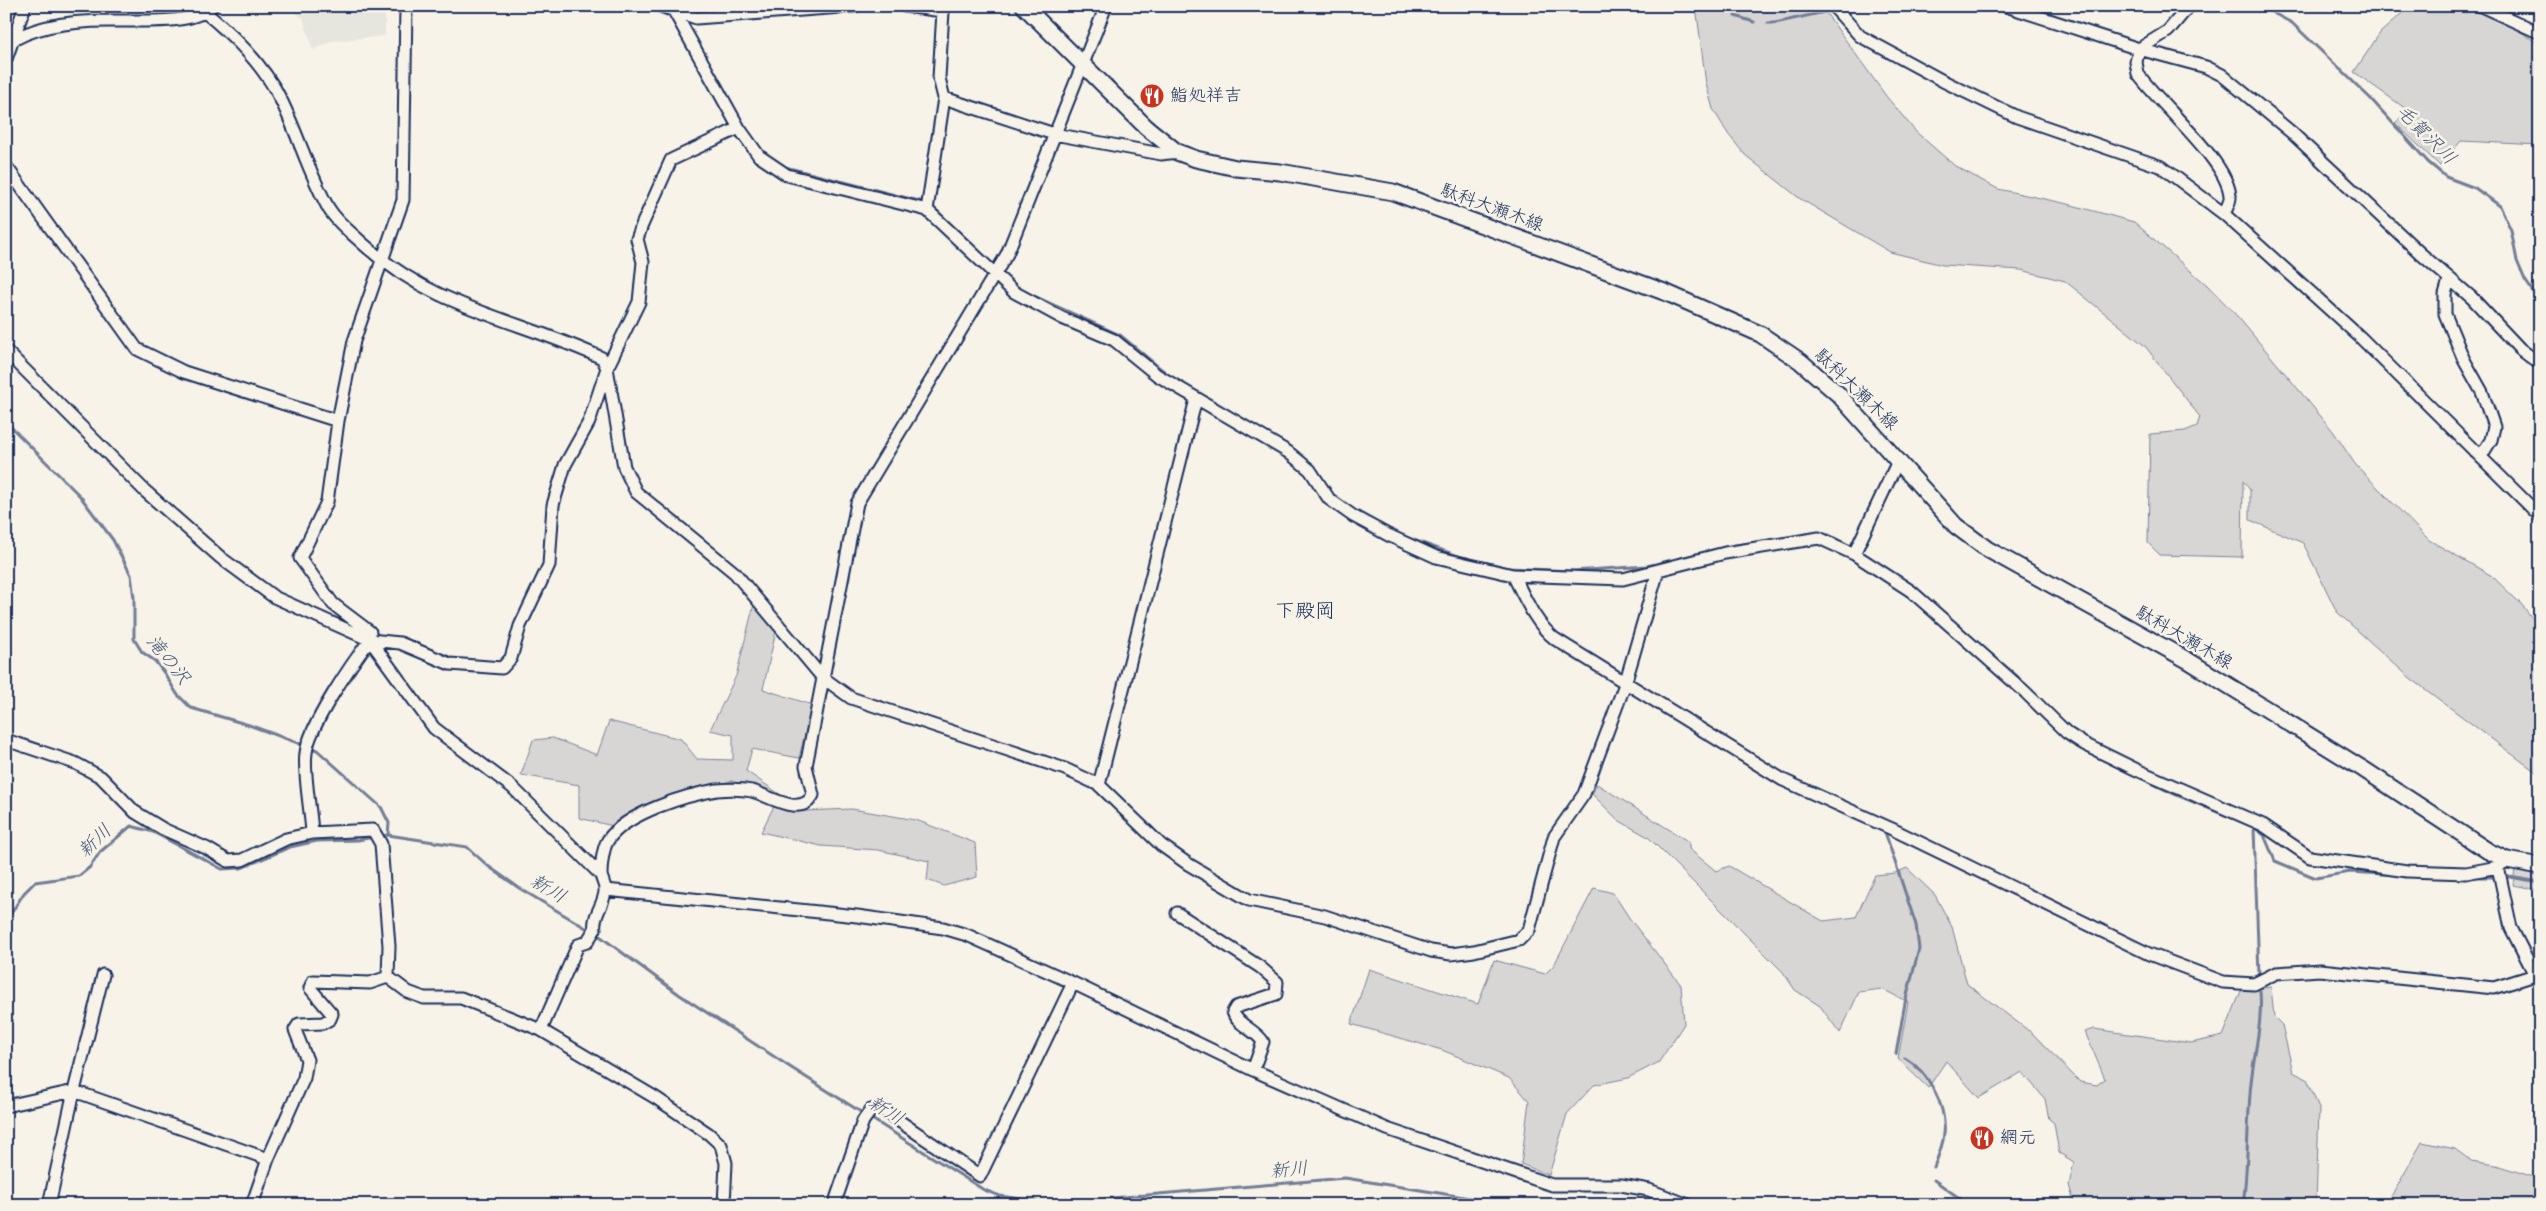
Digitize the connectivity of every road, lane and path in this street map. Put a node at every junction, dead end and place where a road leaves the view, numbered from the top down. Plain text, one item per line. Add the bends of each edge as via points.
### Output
1 (25, 6) edge
2 (406, 6) edge
3 (661, 6) edge
4 (855, 6) edge
5 (904, 6) edge
6 (1024, 6) edge
7 (1106, 6) edge
8 (1833, 6) edge
9 (2006, 6) edge
10 (2189, 6) edge
11 (2481, 6) edge
12 (209, 9) edge
13 (674, 11) junction
14 (2540, 33) edge
15 (10, 43) edge
16 (2139, 49) junction
17 (6, 59) edge
18 (1082, 64) junction
19 (944, 98) junction
20 (739, 128) junction
21 (1054, 134) junction
22 (1177, 152) junction
23 (6, 166) edge
24 (928, 206) junction
25 (2224, 214) junction
26 (381, 261) junction
27 (995, 272) junction
28 (2449, 280) junction
29 (6, 351) edge
30 (2540, 364) edge
31 (607, 368) junction
32 (1196, 399) junction
33 (338, 421) junction
34 (2482, 456) junction
35 (1898, 459) junction
36 (2540, 516) edge
37 (1854, 554) junction
38 (1658, 571) junction
39 (1513, 575) junction
40 (370, 640) junction
41 (822, 677) junction
42 (1624, 684) junction
43 (6, 740) edge
44 (1099, 785) junction
45 (312, 833) junction
46 (2503, 864) junction
47 (2540, 866) edge
48 (601, 876) junction
49 (606, 890) junction
50 (1177, 913) dead end
51 (103, 975) dead end
52 (388, 977) junction
53 (1073, 983) junction
54 (541, 1030) junction
55 (1253, 1070) junction
56 (74, 1091) junction
57 (6, 1106) edge
58 (268, 1159) junction
59 (49, 1205) edge
60 (252, 1205) edge
61 (724, 1205) edge
62 (834, 1205) edge
63 (1688, 1205) edge

1 - 15 street
2 - 26 street via 403,200
3 - 13 street
4 - 13 street via 696,18
5 - 19 street via 944,10 939,78
6 - 18 main road, 駄科大瀬木線
7 - 18 street
8 - 25 street via 1860,36 1884,51 2017,117 2162,167
9 - 16 street
10 - 16 street via 2168,31
11 - 14 street
12 - 15 street via 153,22 107,20 73,23 40,30
12 - 26 street via 264,73 281,100 330,210
13 - 20 street
15 - 17 street
16 - 25 street via 2138,74 2217,165 2231,198
16 - 28 street via 2206,67 2222,75 2291,132
18 - 21 street
18 - 22 main road, 駄科大瀬木線 via 1146,127
19 - 21 street
19 - 24 street
20 - 24 street via 759,156 786,175
20 - 31 street via 672,160 637,239 643,262 639,302
21 - 22 street via 1161,154
21 - 27 street via 1007,254
22 - 35 main road, 駄科大瀬木線 via 1236,168 1280,172 1393,192 1667,293 1760,334 1800,361 1838,394
23 - 33 street via 137,349 184,372
24 - 27 street
25 - 34 street via 2360,337
26 - 31 street via 440,297 588,352 602,358
26 - 33 street via 354,341
27 - 32 street via 1014,292 1062,318 1114,340 1157,375
27 - 41 street via 857,503
28 - 30 street via 2472,298 2520,349
28 - 34 street via 2445,314 2464,360 2482,392 2494,427
29 - 40 street via 145,490 221,558 274,597
31 - 40 street via 590,422 565,465 553,505 549,565 520,626 512,658 502,668 450,664 400,643
31 - 41 street via 624,467 636,492 735,573
32 - 39 street via 1288,452 1310,470 1329,499 1362,521 1436,557
32 - 44 street
33 - 40 street via 327,502 300,558 333,604 370,632
34 - 36 street via 2518,497
35 - 37 street
35 - 46 main road, 駄科大瀬木線 via 1956,526 1987,549 2189,661 2363,769
37 - 38 street via 1819,538 1725,553
37 - 46 street via 1910,591 2084,744 2263,825 2310,857 2407,871 2466,873
38 - 39 street via 1623,579
38 - 42 street
39 - 42 street via 1544,630
40 - 45 street via 338,686 310,738 306,752
40 - 48 street via 434,728 512,787
41 - 44 street via 851,698 1064,769
41 - 48 street via 806,766 813,795 810,802 789,805 750,791 718,790 659,806 626,824 608,840
42 - 44 street via 1584,794 1554,837 1529,930 1519,940 1474,951 1451,954 1431,951 1325,916 1250,900 1161,846
42 - 46 street via 1783,780 1892,829 2149,954 2223,982 2254,984 2276,973 2320,970 2494,988 2535,975 2511,928
43 - 45 street via 75,762 101,777 135,812 228,861 242,860 286,839
45 - 52 street via 373,830 380,842 389,946
46 - 47 main road, 駄科大瀬木線
48 - 49 street
49 - 53 street via 944,928
49 - 54 street via 592,933 587,942 578,945
50 - 55 street via 1260,967 1277,982 1276,994 1236,1007 1233,1012 1263,1042
51 - 56 street
52 - 54 street via 408,992 424,998 461,998
52 - 58 street via 370,983 313,981 310,988 332,1014 323,1023 299,1024 295,1030 307,1060 304,1078
53 - 55 street
53 - 62 street via 980,1176 880,1108 871,1110 863,1121
54 - 61 street via 656,1098 721,1145 726,1163
55 - 63 street via 1387,1129 1552,1185 1621,1185 1650,1190
56 - 57 street
56 - 58 street
56 - 59 street
58 - 60 street

